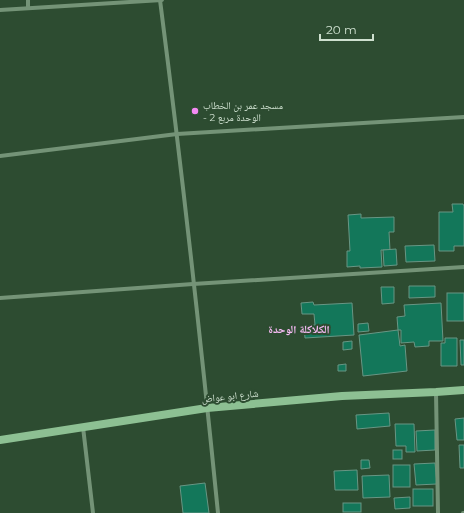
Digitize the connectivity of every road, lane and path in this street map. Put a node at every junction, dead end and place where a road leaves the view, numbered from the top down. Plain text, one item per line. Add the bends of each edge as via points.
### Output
1 (28, 0) edge
2 (161, 0) edge
3 (28, 8) junction
4 (0, 10) edge
5 (464, 117) edge
6 (177, 134) junction
7 (0, 156) edge
8 (464, 267) edge
9 (193, 284) junction
10 (0, 298) edge
11 (464, 390) edge
12 (436, 392) junction
13 (207, 408) junction
14 (83, 427) junction
15 (0, 440) edge
16 (93, 513) edge
17 (218, 513) edge
18 (438, 513) edge

1 - 3 street
2 - 3 street
2 - 6 street
3 - 4 street
5 - 6 street
6 - 7 street
6 - 9 street
8 - 9 street
9 - 10 street
9 - 13 street
11 - 12 street, شارع ابو عواض
12 - 13 street, شارع ابو عواض via 342,396
12 - 18 street
13 - 14 street, شارع ابو عواض
13 - 17 street
14 - 15 street, شارع ابو عواض
14 - 16 street

